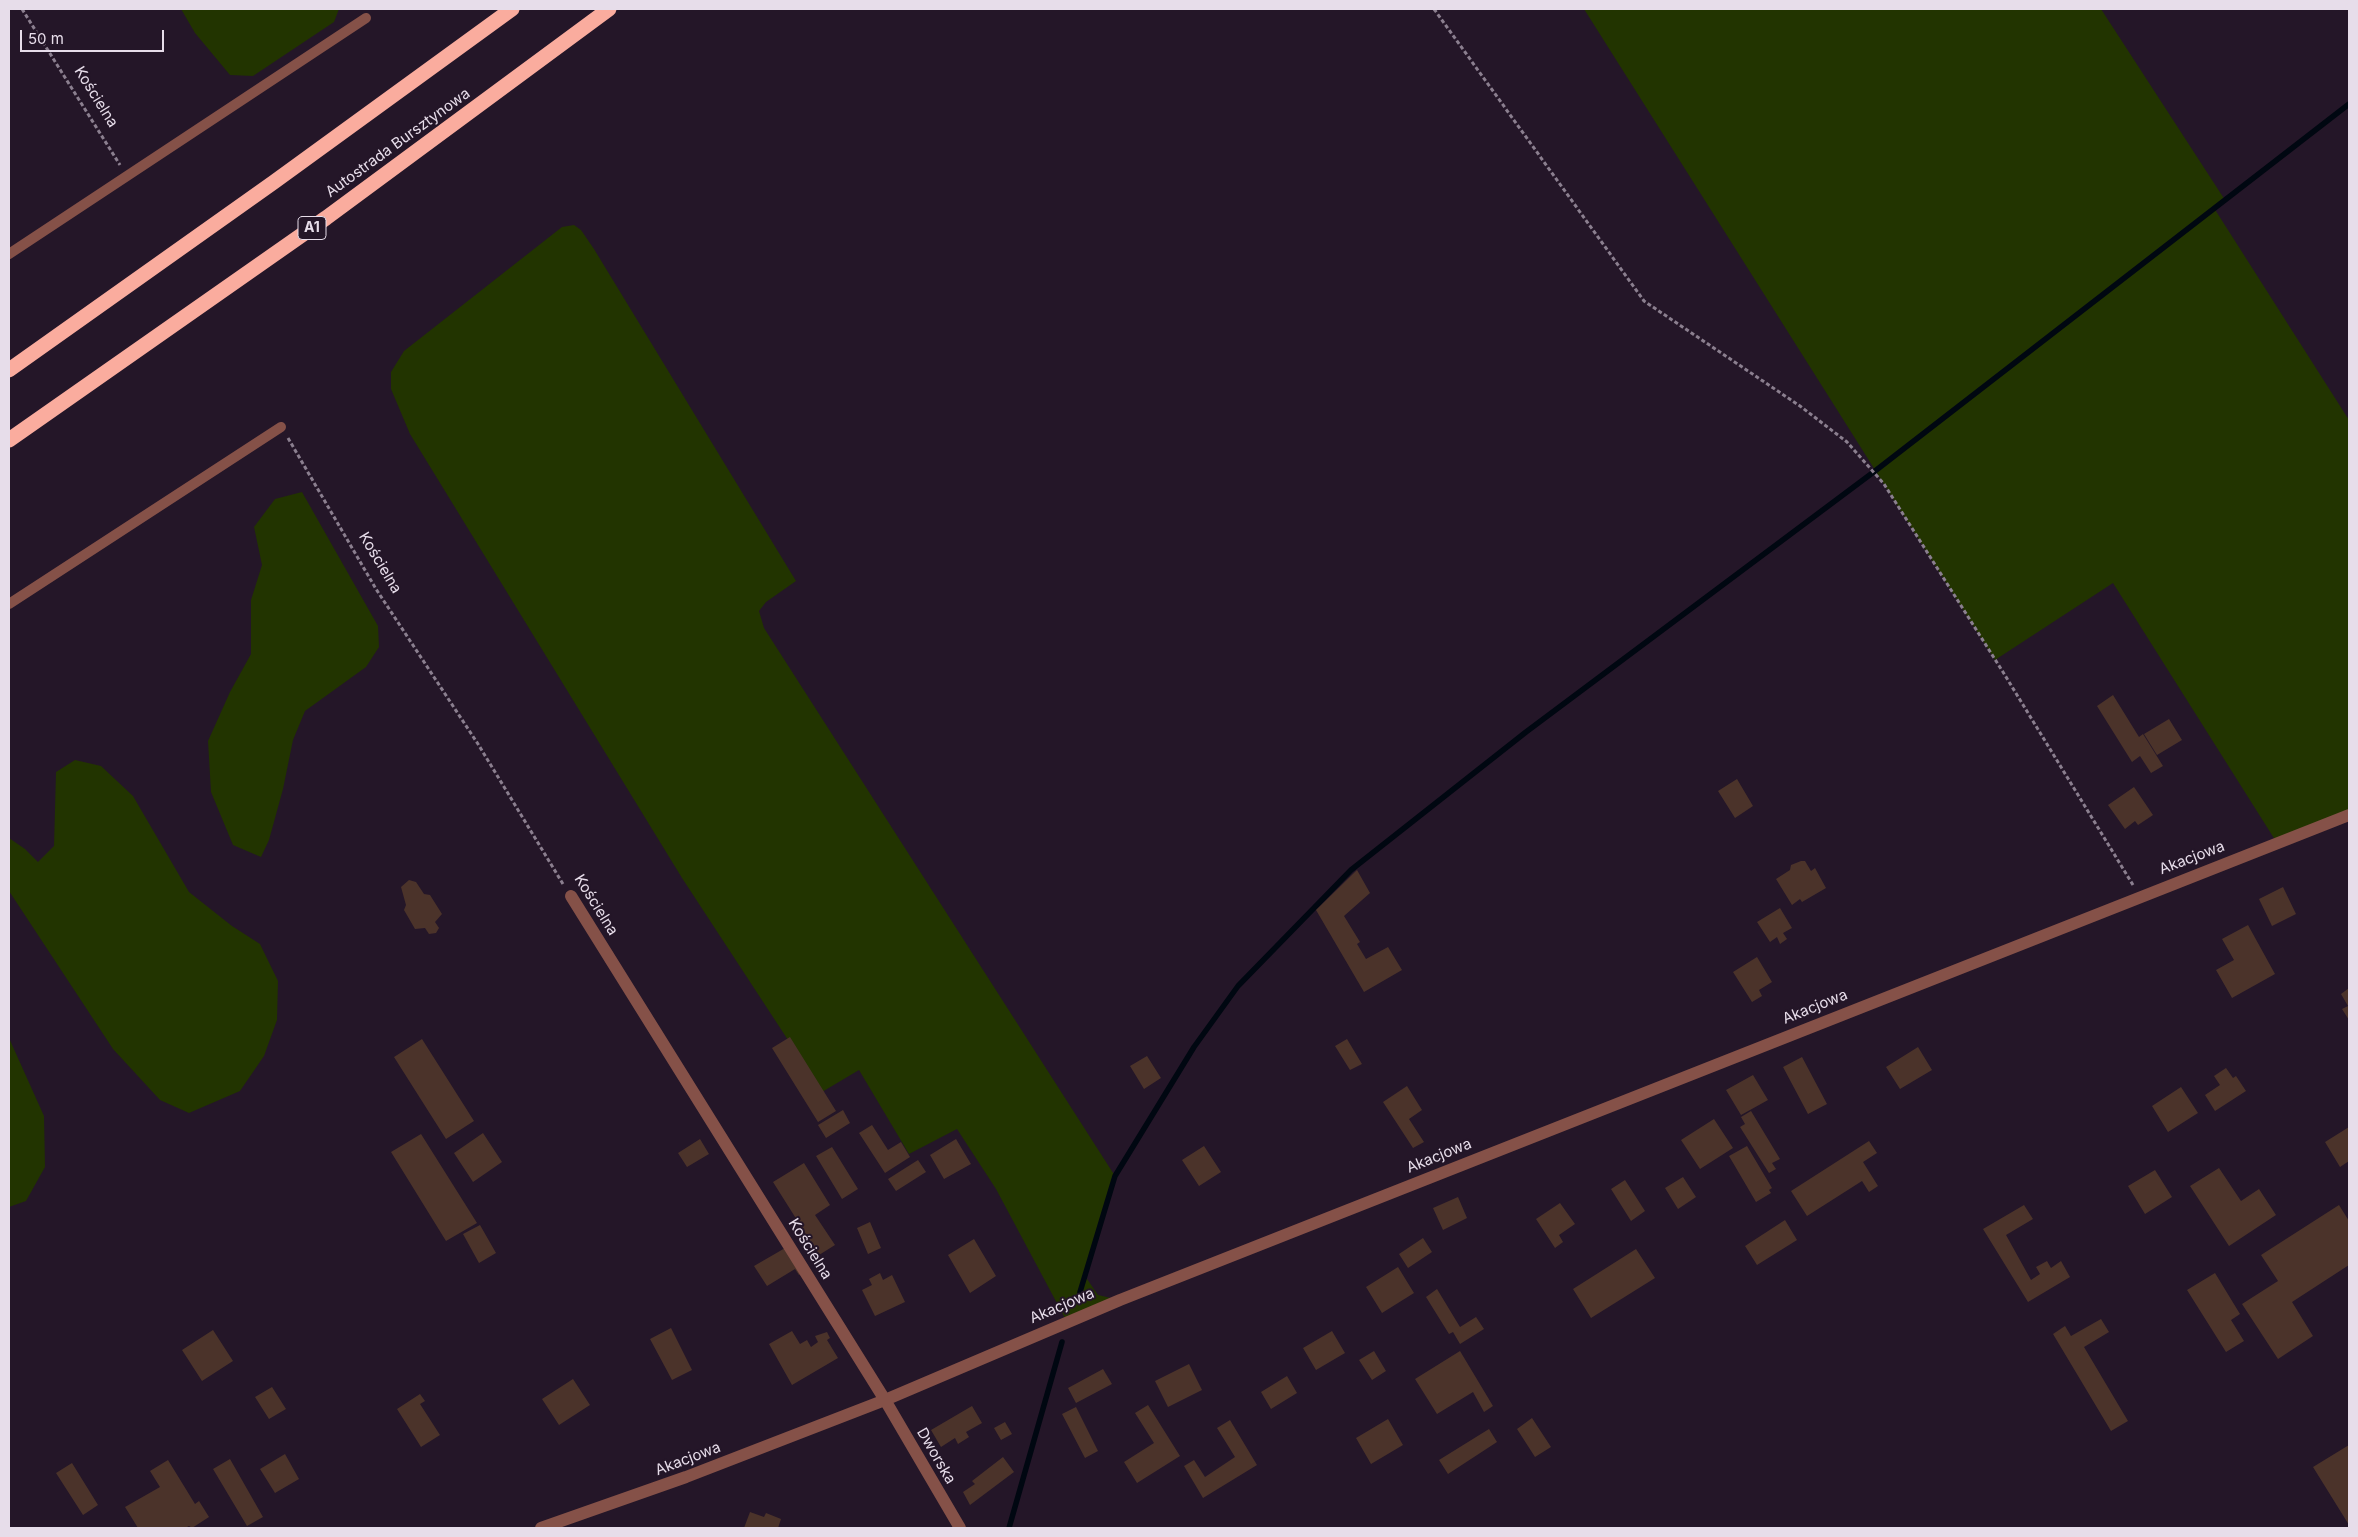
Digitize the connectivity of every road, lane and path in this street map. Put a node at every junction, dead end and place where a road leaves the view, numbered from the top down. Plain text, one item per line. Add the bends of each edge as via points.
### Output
1 (22, 9) edge
2 (512, 9) edge
3 (609, 9) edge
4 (1434, 9) edge
5 (366, 18) dead end
6 (128, 176) junction
7 (9, 254) edge
8 (9, 370) edge
9 (281, 427) joint
10 (9, 440) edge
11 (9, 604) edge
12 (2349, 815) edge
13 (571, 896) joint
14 (2139, 896) junction
15 (885, 1400) junction
16 (541, 1528) edge
17 (960, 1528) edge

1 - 6 path, Kościelna
2 - 8 highway
3 - 10 highway, Autostrada Bursztynowa / A1 via 326,218
4 - 14 path via 1644,301 1800,406 1847,442 1884,484
5 - 6 lane
6 - 7 lane
9 - 11 lane
9 - 13 path, Kościelna via 376,588 478,744
12 - 14 street, Akacjowa
13 - 15 street, Kościelna
14 - 15 street, Akacjowa via 1120,1300
15 - 16 street, Akacjowa via 686,1477
15 - 17 street, Dworska

